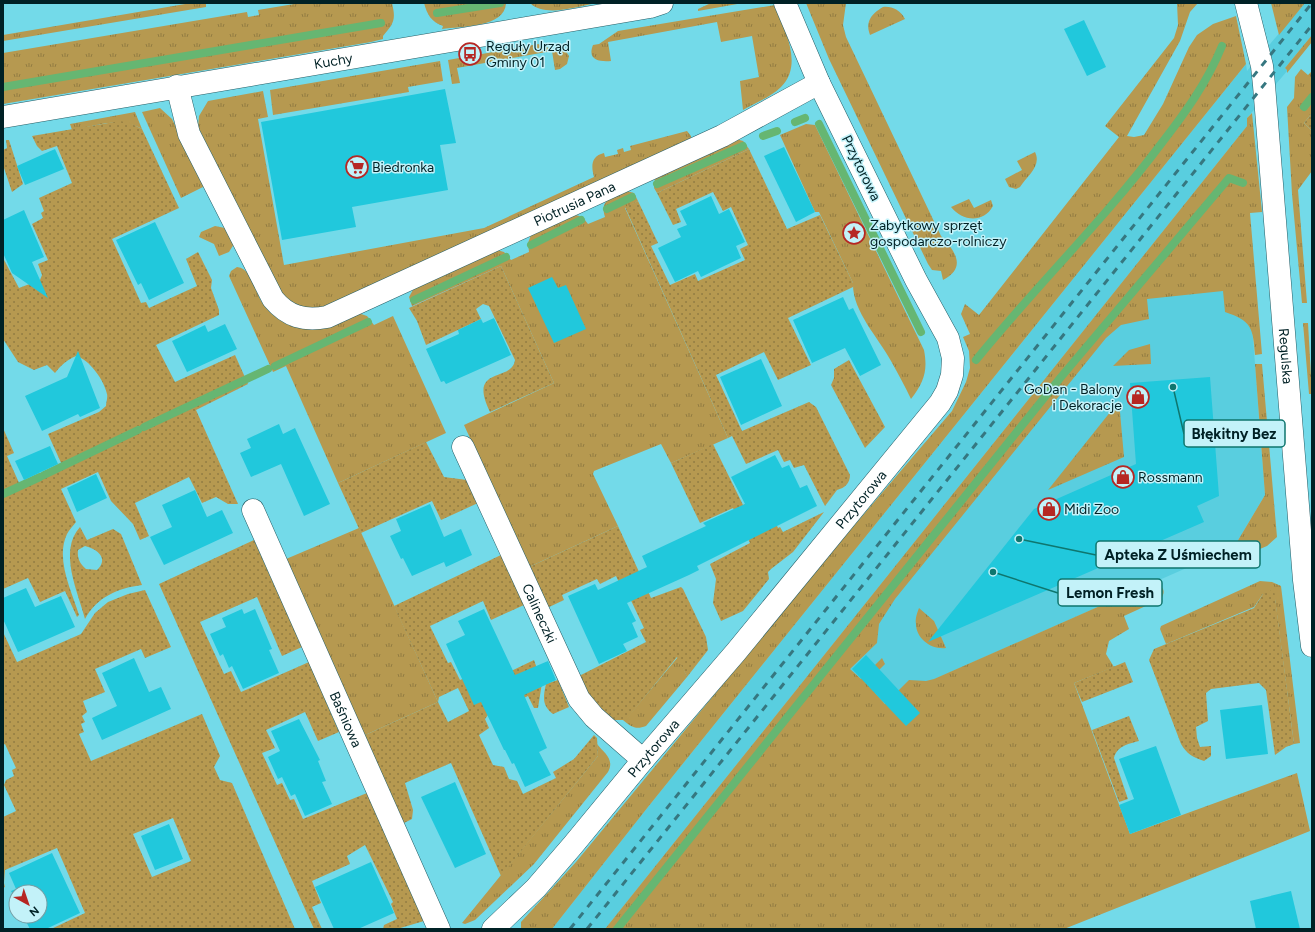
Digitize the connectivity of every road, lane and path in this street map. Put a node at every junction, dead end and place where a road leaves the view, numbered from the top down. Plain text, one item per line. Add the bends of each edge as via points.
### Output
1 (662, 3) edge
2 (785, 3) edge
3 (1246, 3) edge
4 (819, 83) junction
5 (177, 86) junction
6 (3, 117) edge
7 (463, 447) dead end
8 (253, 510) dead end
9 (1311, 637) edge
10 (642, 760) junction
11 (439, 929) edge
12 (493, 929) edge

1 - 5 street, Kuchy
2 - 4 street, Przytorowa
3 - 9 street, Regulska via 1262,66 1304,580
4 - 5 street, Piotrusia Pana via 722,136 327,317 314,320 287,313 273,300 189,134
4 - 10 street, Przytorowa via 916,280 948,338 953,358 951,379 940,403 736,652
5 - 6 street, Kuchy
7 - 10 street, Calineczki via 579,699 594,717
8 - 11 street, Baśniowa
10 - 12 street, Przytorowa via 536,888

